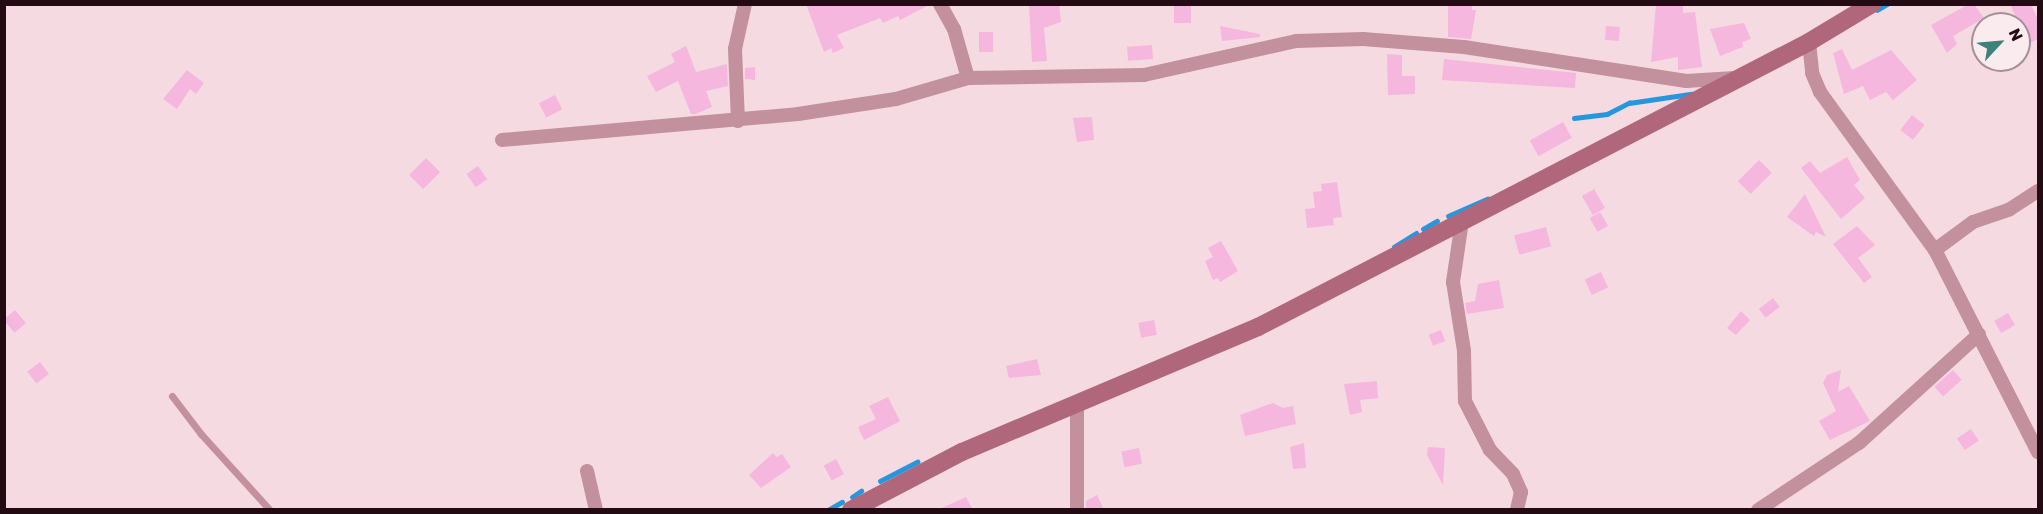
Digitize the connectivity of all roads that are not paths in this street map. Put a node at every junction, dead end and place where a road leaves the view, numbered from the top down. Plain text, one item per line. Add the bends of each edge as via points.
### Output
1 (745, 4) edge
2 (940, 4) edge
3 (1872, 4) edge
4 (1844, 21) junction
5 (1809, 42) junction
6 (1812, 73) junction
7 (968, 78) junction
8 (1735, 78) junction
9 (738, 122) junction
10 (502, 140) dead end
11 (2038, 191) edge
12 (1462, 221) junction
13 (1935, 250) junction
14 (1979, 334) junction
15 (172, 396) dead end
16 (1077, 405) junction
17 (2038, 452) edge
18 (587, 471) dead end
19 (270, 510) edge
20 (596, 510) edge
21 (851, 510) edge
22 (1077, 510) edge
23 (1517, 510) edge
24 (1758, 510) edge

1 - 9 street via 735,49
2 - 7 street via 954,29
3 - 4 street
4 - 5 street
4 - 6 street via 1818,46
5 - 6 street
5 - 8 street
6 - 13 street via 1820,92
7 - 8 street via 1144,75 1296,41 1363,39 1484,49 1686,81
7 - 9 street via 896,99
8 - 12 street
9 - 10 street
11 - 13 street via 2010,209 1973,222
12 - 16 street via 1258,327
12 - 23 street via 1453,282 1464,351 1465,401 1490,450 1513,474 1521,492
13 - 14 street
14 - 17 street
14 - 24 street via 1859,443
15 - 19 lane
16 - 21 street via 951,458
16 - 22 street
18 - 20 street

